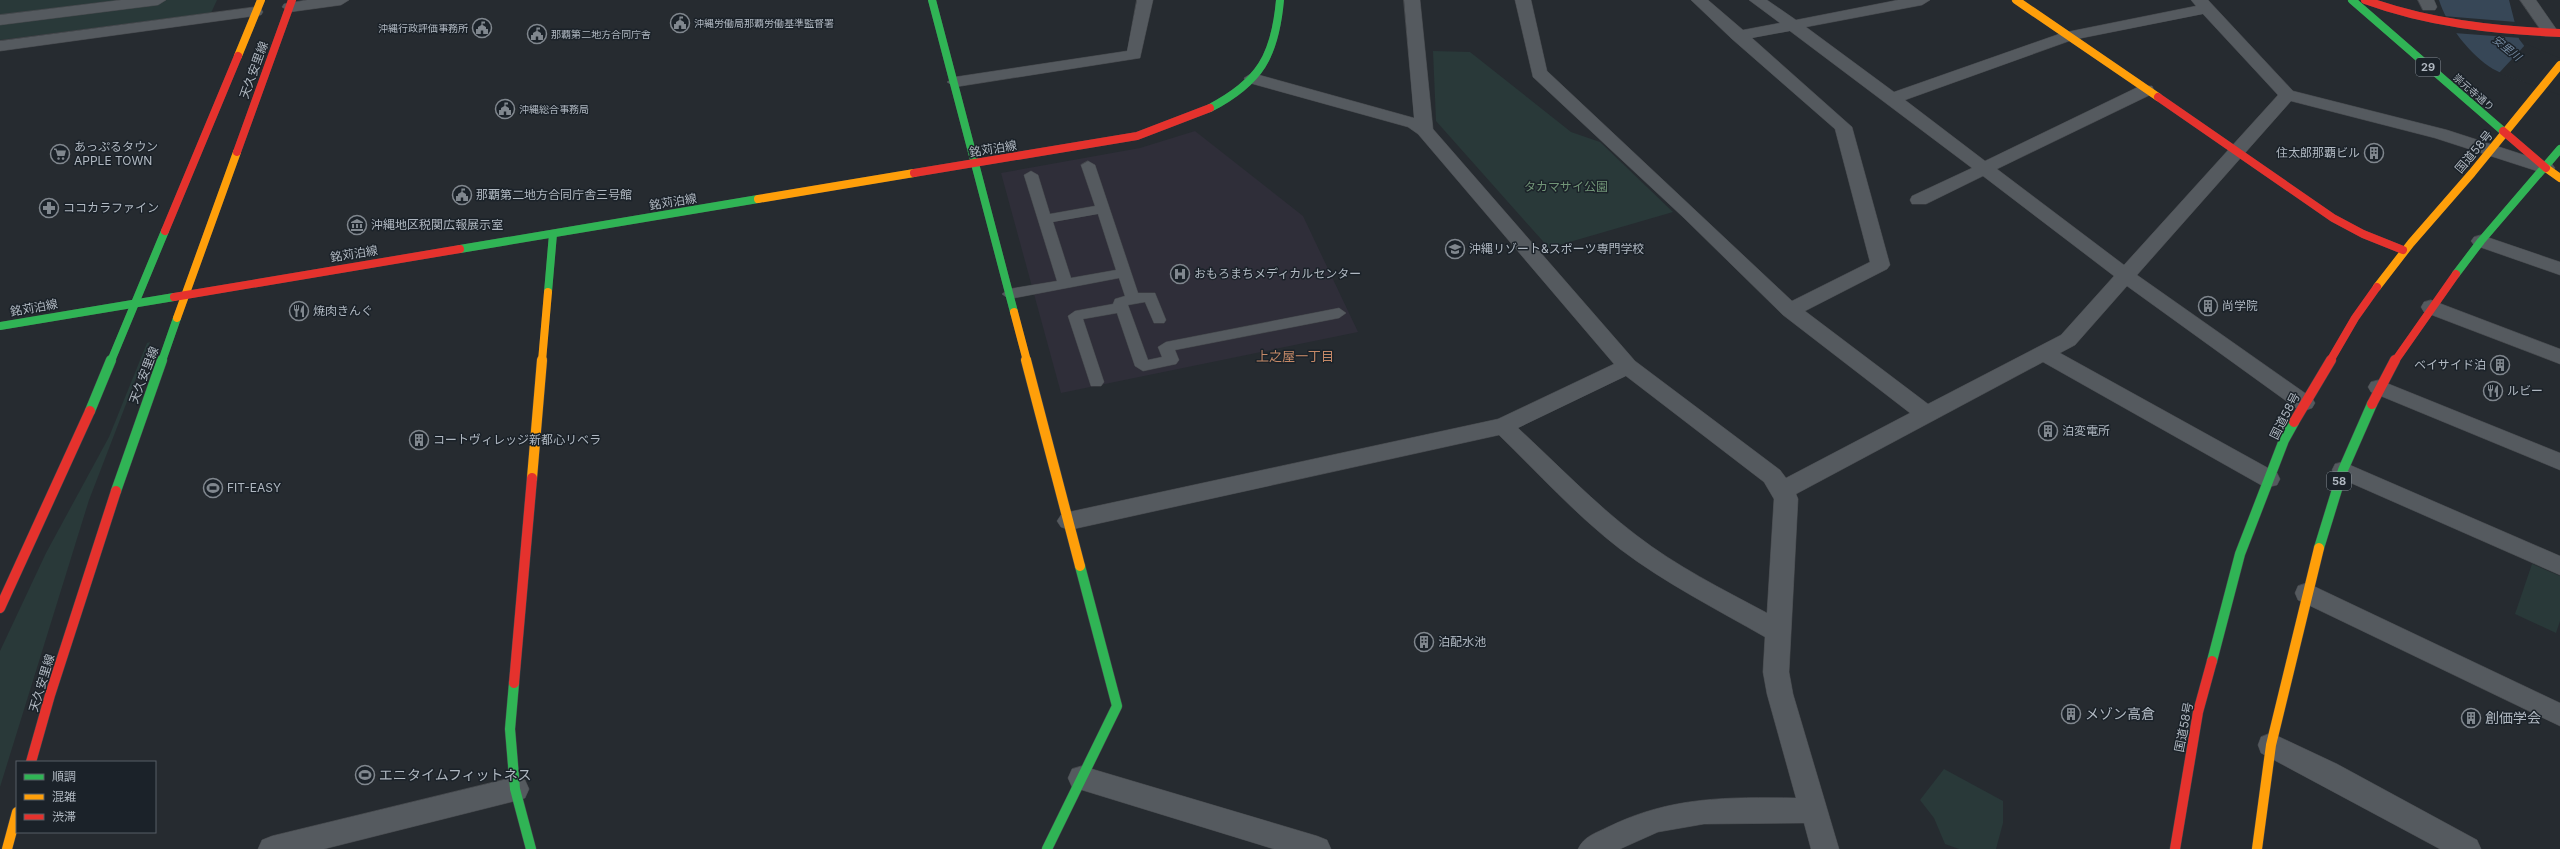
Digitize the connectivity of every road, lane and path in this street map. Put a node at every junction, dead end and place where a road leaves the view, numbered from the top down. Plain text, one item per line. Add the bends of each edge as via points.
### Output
1 (158, 0) edge
2 (341, 0) edge
3 (932, 0) edge
4 (1145, 0) edge
5 (1280, 0) edge
6 (1412, 0) edge
7 (1523, 0) edge
8 (1699, 0) edge
9 (1757, 0) edge
10 (1922, 0) edge
11 (2016, 0) edge
12 (2352, 0) edge
13 (2365, 0) edge
14 (2528, 0) edge
15 (291, 3) edge
16 (2203, 4) edge
17 (258, 6) edge
18 (2556, 15) dead end
19 (0, 20) edge
20 (1795, 25) junction
21 (2555, 33) edge
22 (1738, 36) junction
23 (2068, 36) junction
24 (0, 46) edge
25 (2560, 65) edge
26 (1252, 78) junction
27 (955, 82) junction
28 (2146, 90) junction
29 (2287, 95) junction
30 (1892, 99) junction
31 (1424, 130) junction
32 (2504, 134) junction
33 (2560, 149) edge
34 (2491, 150) junction
35 (2236, 152) junction
36 (975, 164) junction
37 (1088, 165) dead end
38 (1987, 169) junction
39 (2553, 173) edge
40 (1030, 174) dead end
41 (1919, 200) dead end
42 (1103, 209) junction
43 (1045, 219) junction
44 (553, 234) junction
45 (2481, 241) junction
46 (2403, 250) junction
47 (2560, 269) edge
48 (1124, 273) junction
49 (2126, 276) junction
50 (1065, 283) junction
51 (187, 294) junction
52 (1009, 294) junction
53 (134, 302) junction
54 (1127, 303) junction
55 (2431, 307) junction
56 (1790, 310) junction
57 (1339, 313) dead end
58 (1159, 320) dead end
59 (0, 326) edge
60 (2043, 353) junction
61 (2560, 358) edge
62 (1628, 366) junction
63 (1096, 382) dead end
64 (2379, 387) junction
65 (2304, 403) junction
66 (1926, 414) junction
67 (1503, 426) junction
68 (2560, 462) edge
69 (2343, 470) junction
70 (2269, 479) junction
71 (1783, 490) junction
72 (1068, 521) junction
73 (2560, 566) edge
74 (2307, 593) junction
75 (0, 608) edge
76 (1779, 632) junction
77 (2560, 715) edge
78 (2271, 745) junction
79 (31, 761) edge
80 (1082, 778) junction
81 (515, 789) junction
82 (1814, 811) junction
83 (16, 816) edge
84 (7, 849) edge
85 (272, 849) edge
86 (531, 849) edge
87 (1047, 849) edge
88 (1317, 849) edge
89 (1592, 849) edge
90 (1825, 849) edge
91 (2175, 849) edge
92 (2257, 849) edge
93 (2467, 849) edge

1 - 19 street
2 - 15 street
3 - 27 main road
4 - 27 street via 1134,55
5 - 26 main road, 銘苅泊線 via 1275,43 1263,68
6 - 31 street
7 - 56 street via 1539,73
8 - 22 street
9 - 20 street
10 - 20 street
11 - 23 main road
12 - 32 main road, 崇元寺通り / 29
13 - 21 main road via 2400,15 2443,24
14 - 18 street
14 - 21 street
15 - 51 main road, 天久安里線
16 - 23 street
16 - 29 street
17 - 24 street
17 - 53 main road, 天久安里線
20 - 22 street
20 - 30 street
22 - 56 street via 1843,127 1880,266
23 - 28 main road
23 - 30 street
25 - 32 main road, 国道58号 via 2536,91
26 - 31 street via 1408,121
26 - 36 main road, 銘苅泊線 via 1229,97 1165,128 1124,138
27 - 36 main road
28 - 35 main road
28 - 38 street
29 - 34 street
29 - 35 street
30 - 38 street
31 - 62 street
32 - 34 main road, 国道58号
32 - 39 main road, 崇元寺通り / 29
33 - 39 main road, 58
34 - 39 street
34 - 46 main road, 国道58号
35 - 46 main road via 2333,218 2363,234
35 - 49 street
36 - 44 main road, 銘苅泊線
36 - 52 main road
37 - 42 lane
38 - 41 street
38 - 49 street
39 - 45 main road, 58
40 - 43 lane
42 - 43 lane
42 - 48 lane
43 - 50 lane
44 - 51 main road, 銘苅泊線
44 - 81 main road via 510,729
45 - 47 street
45 - 55 main road, 58
46 - 65 main road, 国道58号 via 2355,318
48 - 50 lane
48 - 54 lane
49 - 60 street via 2075,335
49 - 65 street
50 - 52 lane
51 - 53 main road, 銘苅泊線
51 - 79 main road, 天久安里線 via 136,430 50,695
52 - 72 main road
53 - 59 main road, 銘苅泊線
53 - 75 main road, 天久安里線 via 75,448
54 - 57 lane via 1143,366 1171,360 1166,347
54 - 58 lane via 1150,296
54 - 63 lane via 1076,316
55 - 61 street
55 - 64 main road, 58
56 - 66 street
60 - 66 street
60 - 70 street
62 - 67 street
62 - 71 street via 1772,476
64 - 68 street
64 - 69 main road, 58
65 - 70 main road, 国道58号 via 2284,440
66 - 71 street
67 - 72 street
67 - 76 street via 1595,515 1629,543 1665,567
69 - 73 street
69 - 74 main road, 58
70 - 91 main road, 国道58号 via 2240,554 2198,712
71 - 76 street via 1786,499
72 - 80 main road via 1117,706
74 - 77 street
74 - 78 main road, 58
76 - 82 street via 1776,672 1780,694
78 - 92 main road, 58
78 - 93 street
80 - 87 main road
80 - 88 street
81 - 85 street
81 - 86 main road
82 - 89 street via 1705,812 1667,817 1635,828
82 - 90 street
83 - 84 main road

